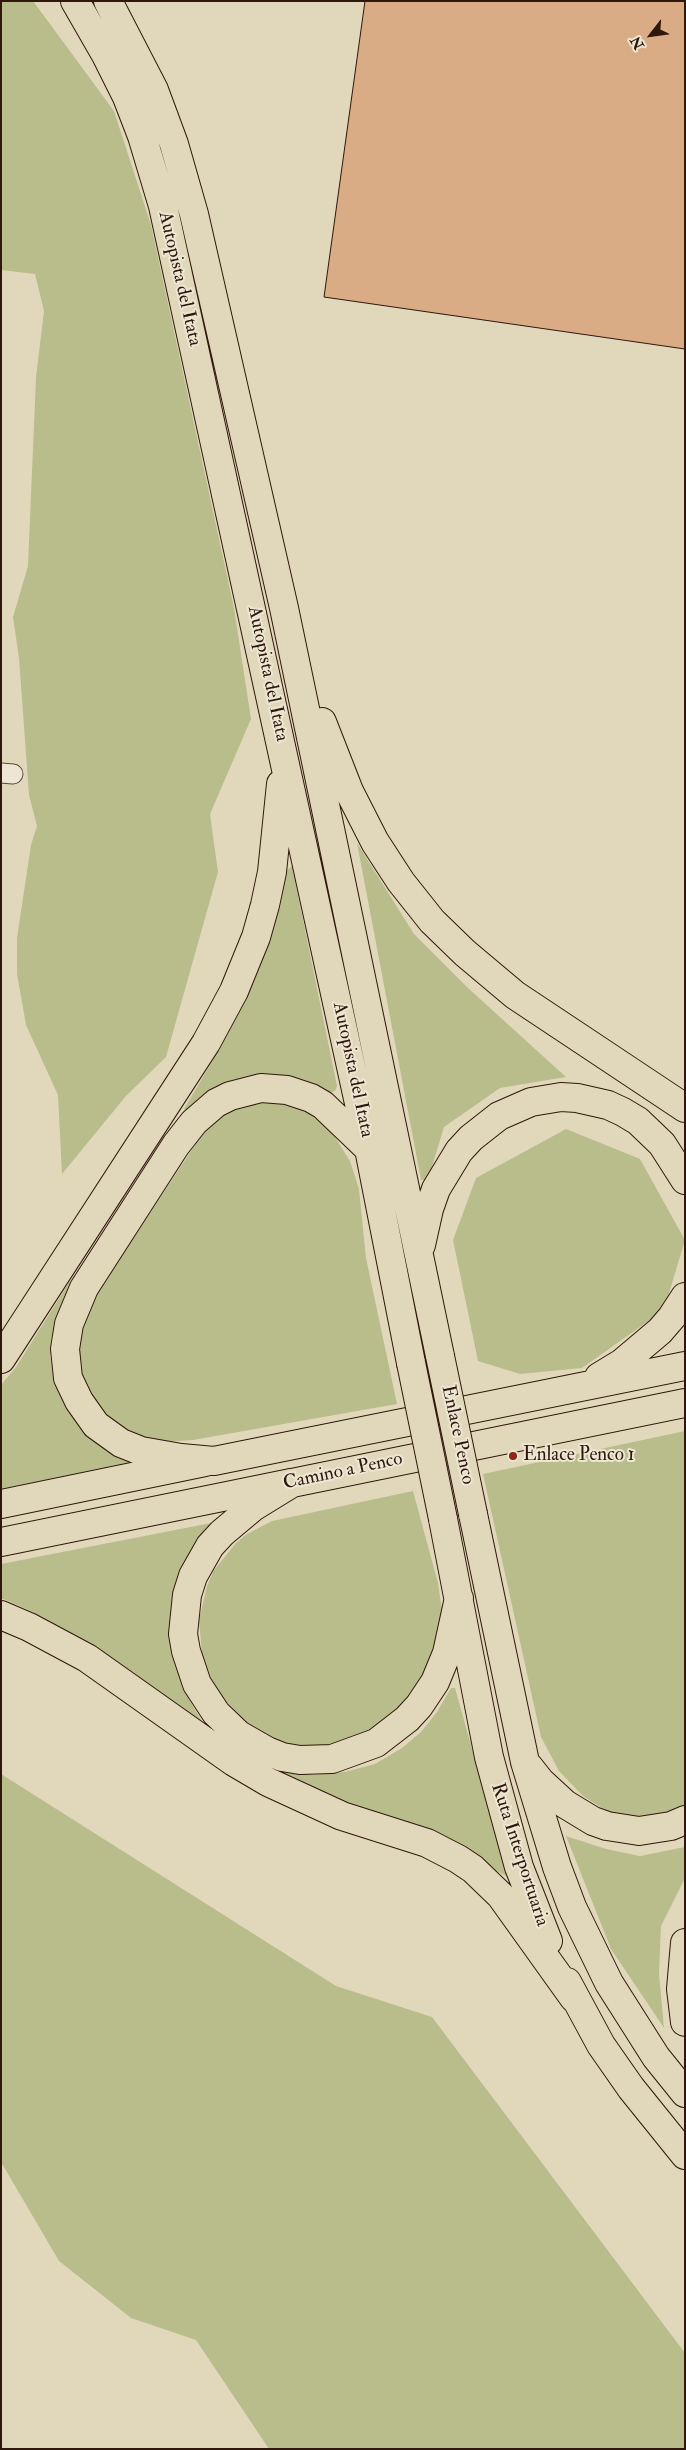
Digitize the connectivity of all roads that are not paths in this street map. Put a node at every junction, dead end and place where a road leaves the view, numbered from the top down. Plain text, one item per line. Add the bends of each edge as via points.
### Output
1 (75, 1) edge
2 (108, 1) edge
3 (284, 608) junction
4 (281, 740) junction
5 (685, 1108) edge
6 (369, 1149) junction
7 (685, 1180) edge
8 (420, 1256) junction
9 (685, 1297) edge
10 (440, 1356) joint
11 (1, 1359) edge
12 (411, 1362) joint
13 (685, 1366) edge
14 (579, 1387) junction
15 (685, 1403) edge
16 (214, 1461) junction
17 (292, 1483) junction
18 (1, 1504) edge
19 (473, 1514) joint
20 (443, 1519) joint
21 (1, 1542) edge
22 (459, 1598) junction
23 (1, 1615) edge
24 (525, 1762) junction
25 (685, 1820) edge
26 (685, 1943) edge
27 (574, 1998) junction
28 (685, 2022) edge
29 (685, 2094) edge
30 (685, 2155) edge

1 - 4 main road, Autopista del Itata via 126,97 142,136 163,206
2 - 3 main road, Autopista del Itata via 154,90 183,173
3 - 5 main road via 329,742 349,790 389,864 417,904 465,953 515,995
3 - 8 main road, Autopista del Itata
4 - 6 main road, Autopista del Itata
4 - 11 main road via 281,788 272,872 256,937 234,991 206,1043
6 - 12 main road, Autopista del Itata
6 - 16 main road via 323,1105 299,1093 261,1088 230,1096 205,1112 184,1133 78,1298 66,1334 65,1363 73,1390 91,1418 108,1435 141,1451
7 - 8 main road via 662,1144 624,1112 577,1098 531,1102 499,1116 459,1151 428,1209
8 - 10 main road, Autopista del Itata
9 - 14 main road via 672,1318 642,1348 608,1372
10 - 19 main road, Enlace Penco, bridge
12 - 20 main road, Enlace Penco, bridge
13 - 14 main road, Camino a Penco
14 - 16 main road, Camino a Penco
15 - 17 main road, Camino a Penco
16 - 18 main road, Camino a Penco
17 - 21 main road, Camino a Penco
17 - 22 main road via 253,1507 222,1533 200,1560 186,1595 183,1634 190,1668 206,1699 239,1735 267,1751 300,1760 332,1759 376,1743 407,1720 430,1691 447,1653
19 - 24 main road, Ruta Interportuaria
20 - 22 main road, Ruta Interportuaria
22 - 27 main road, Ruta Interportuaria via 479,1712 501,1807 535,1910
23 - 27 main road via 87,1658 234,1762 268,1782 342,1816 427,1843 473,1869 501,1896
24 - 25 main road via 565,1804 593,1821 638,1831 671,1826
24 - 29 main road, Ruta Interportuaria via 557,1867 590,1946 631,2020
26 - 28 main road via 681,1989
27 - 30 main road, Ruta Interportuaria via 631,2088

